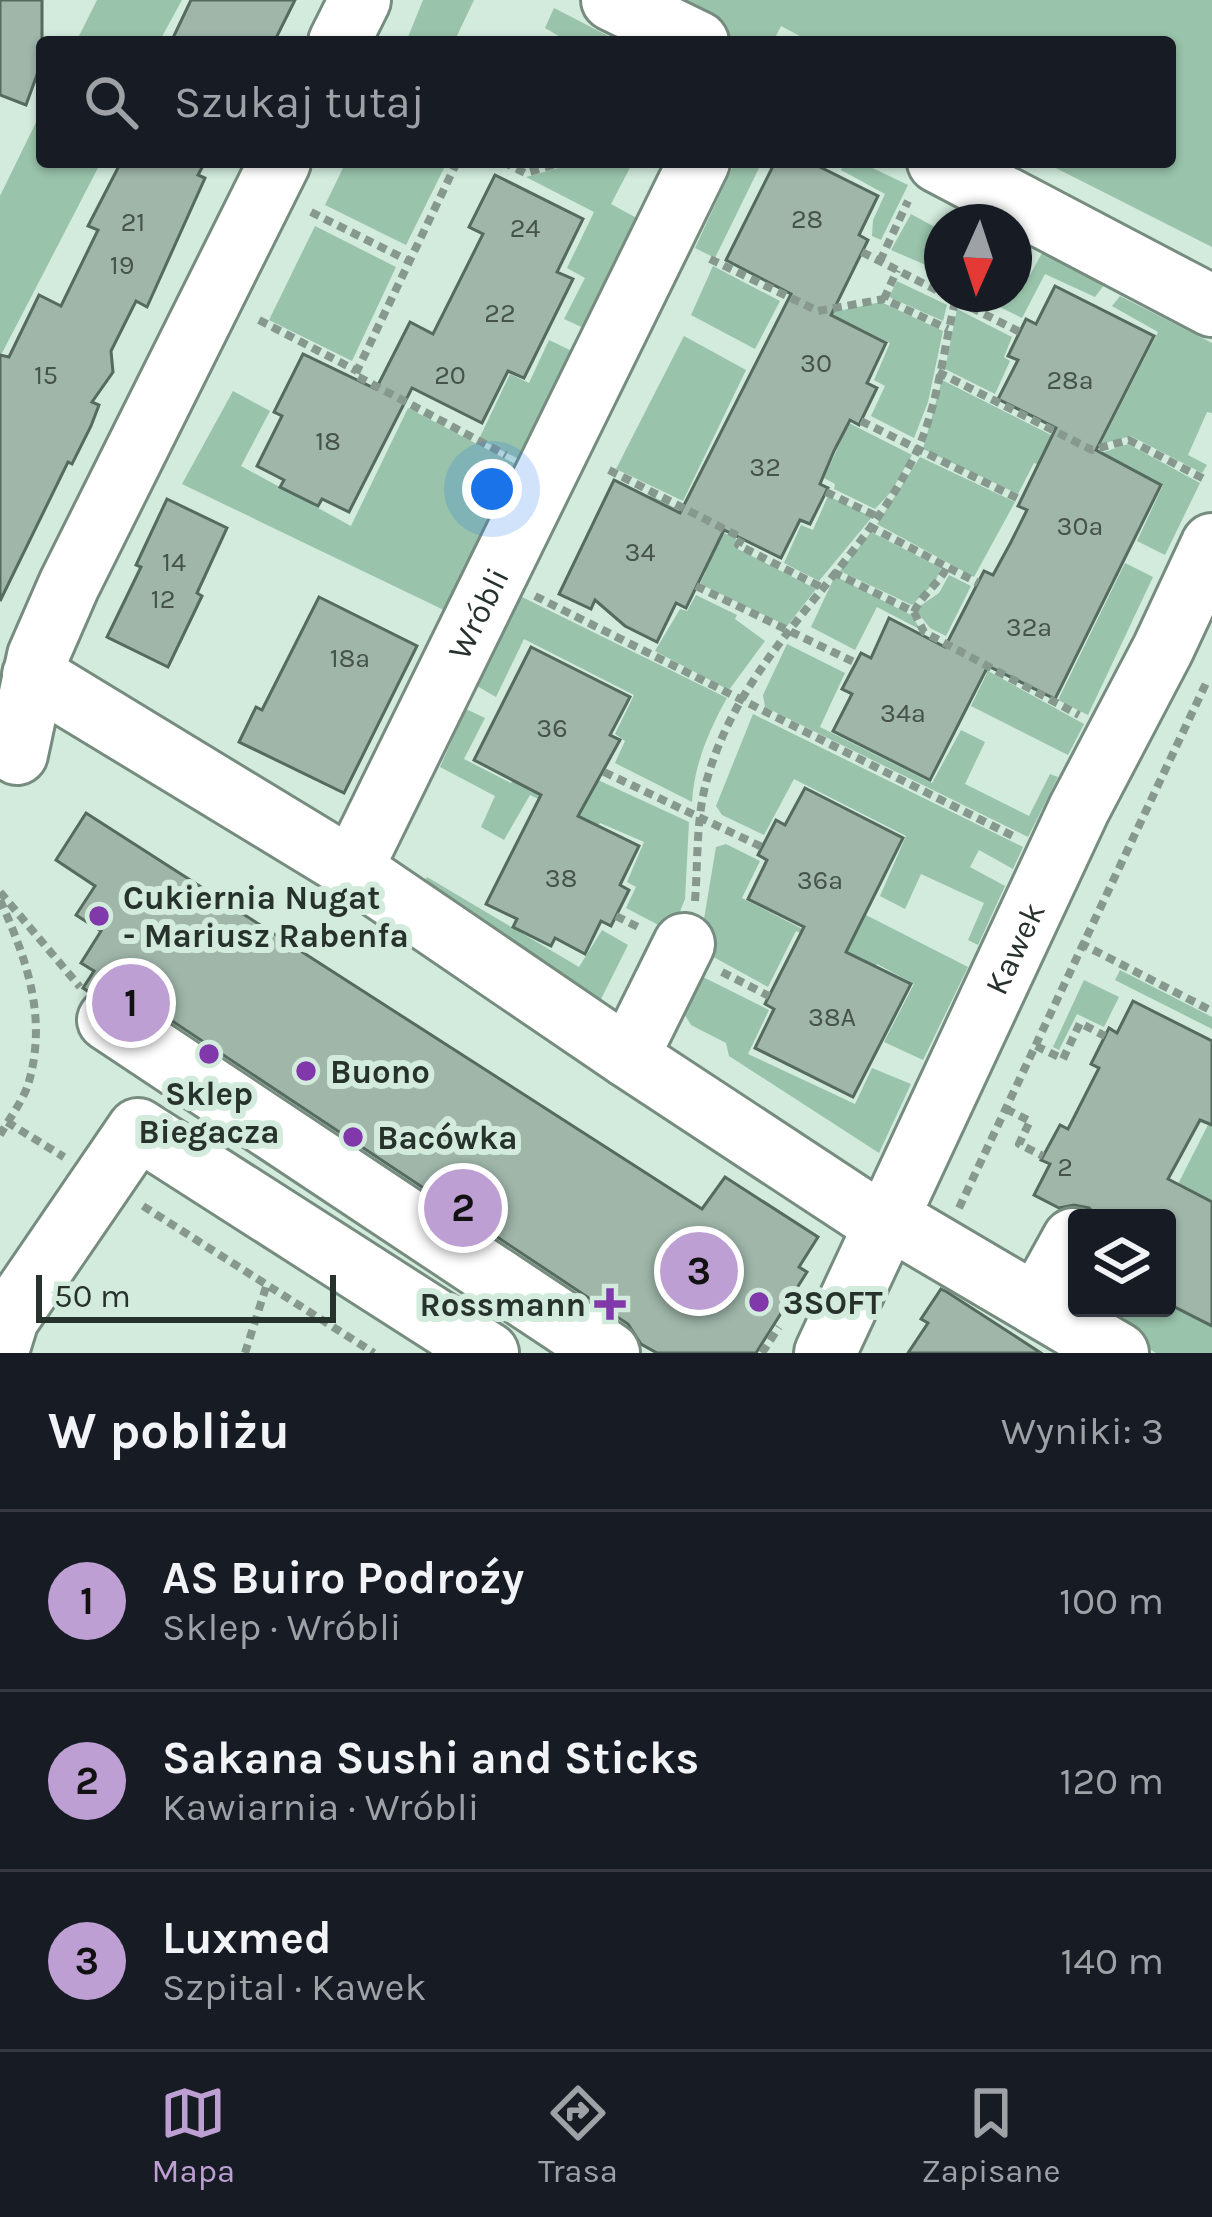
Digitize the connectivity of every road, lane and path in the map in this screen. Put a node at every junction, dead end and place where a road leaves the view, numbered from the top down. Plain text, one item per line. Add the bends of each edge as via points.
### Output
1 (360, 0) edge
2 (612, 0) edge
3 (342, 36) edge
4 (686, 36) edge
5 (277, 168) edge
6 (454, 168) edge
7 (515, 168) edge
8 (543, 168) edge
9 (696, 168) edge
10 (927, 173) edge
11 (311, 212) dead end
12 (862, 252) dead end
13 (710, 259) dead end
14 (409, 260) junction
15 (880, 261) junction
16 (897, 270) junction
17 (924, 284) edge
18 (884, 299) junction
19 (1212, 306) edge
20 (953, 312) edge
21 (984, 312) edge
22 (259, 320) dead end
23 (948, 329) junction
24 (1020, 332) dead end
25 (357, 371) junction
26 (938, 372) junction
27 (861, 421) dead end
28 (917, 450) junction
29 (507, 456) dead end
30 (609, 470) dead end
31 (1206, 479) dead end
32 (826, 492) dead end
33 (1021, 500) dead end
34 (876, 516) junction
35 (869, 526) junction
36 (1212, 544) edge
37 (947, 567) junction
38 (833, 572) junction
39 (978, 583) dead end
40 (697, 586) dead end
41 (821, 586) junction
42 (519, 587) dead end
43 (914, 612) junction
44 (787, 630) junction
45 (856, 663) dead end
46 (1212, 670) edge
47 (33, 675) junction
48 (742, 701) junction
49 (1091, 722) dead end
50 (17, 754) dead end
51 (604, 772) dead end
52 (701, 819) junction
53 (1032, 846) dead end
54 (762, 847) dead end
55 (352, 868) junction
56 (0, 896) edge
57 (1029, 917) junction
58 (684, 944) joint
59 (1082, 945) junction
60 (1212, 1011) edge
61 (108, 1020) joint
62 (1105, 1036) dead end
63 (1036, 1046) junction
64 (628, 1057) junction
65 (180, 1067) junction
66 (1006, 1109) junction
67 (7, 1122) junction
68 (138, 1129) junction
69 (0, 1135) edge
70 (1043, 1156) dead end
71 (103, 1180) junction
72 (887, 1222) junction
73 (941, 1248) junction
74 (1068, 1249) edge
75 (267, 1285) junction
76 (1037, 1304) junction
77 (0, 1345) edge
78 (245, 1353) edge
79 (374, 1353) edge
80 (488, 1353) edge
81 (609, 1353) edge
82 (825, 1353) edge
83 (1118, 1353) edge

1 - 3 street
2 - 4 street
5 - 47 street via 69,585
6 - 14 path
7 - 8 path
9 - 55 street, Wróbli
10 - 15 path
10 - 19 street via 999,193
11 - 14 path
12 - 15 path
13 - 18 path via 818,311
14 - 25 path
15 - 16 path
16 - 17 path
16 - 18 path
18 - 23 path
20 - 23 path
21 - 24 path
22 - 25 path
23 - 26 path
25 - 29 path
26 - 28 path
26 - 31 path via 1092,450 1130,440
27 - 28 path
28 - 33 path
28 - 34 path
30 - 41 path
32 - 34 path
34 - 35 path
35 - 37 path
35 - 38 path
36 - 57 street, Kawek
37 - 39 path
37 - 43 path
38 - 41 path
38 - 43 path
40 - 44 path
41 - 44 path
42 - 48 path
43 - 49 path via 924,632
44 - 45 path
44 - 48 path
46 - 59 path
47 - 50 street
47 - 55 street
48 - 52 path via 723,733
48 - 53 path
51 - 52 path
52 - 54 path
52 - 58 path
55 - 64 street
56 - 61 path
56 - 67 path via 27,961 37,1027 28,1087
57 - 59 path
57 - 72 street, Kawek
58 - 64 street
59 - 60 path
59 - 63 path
61 - 65 street
62 - 63 path via 1080,1023 1063,1059
63 - 66 path
64 - 72 street
65 - 68 street
65 - 81 street
66 - 70 path via 1030,1121 1019,1144
66 - 73 path
67 - 69 path
67 - 71 path
68 - 71 street
68 - 80 street
71 - 75 path
71 - 77 street via 8,1319
72 - 73 street
72 - 82 street, Kawek
73 - 76 street
74 - 76 street
75 - 78 path
75 - 79 path
76 - 83 street

